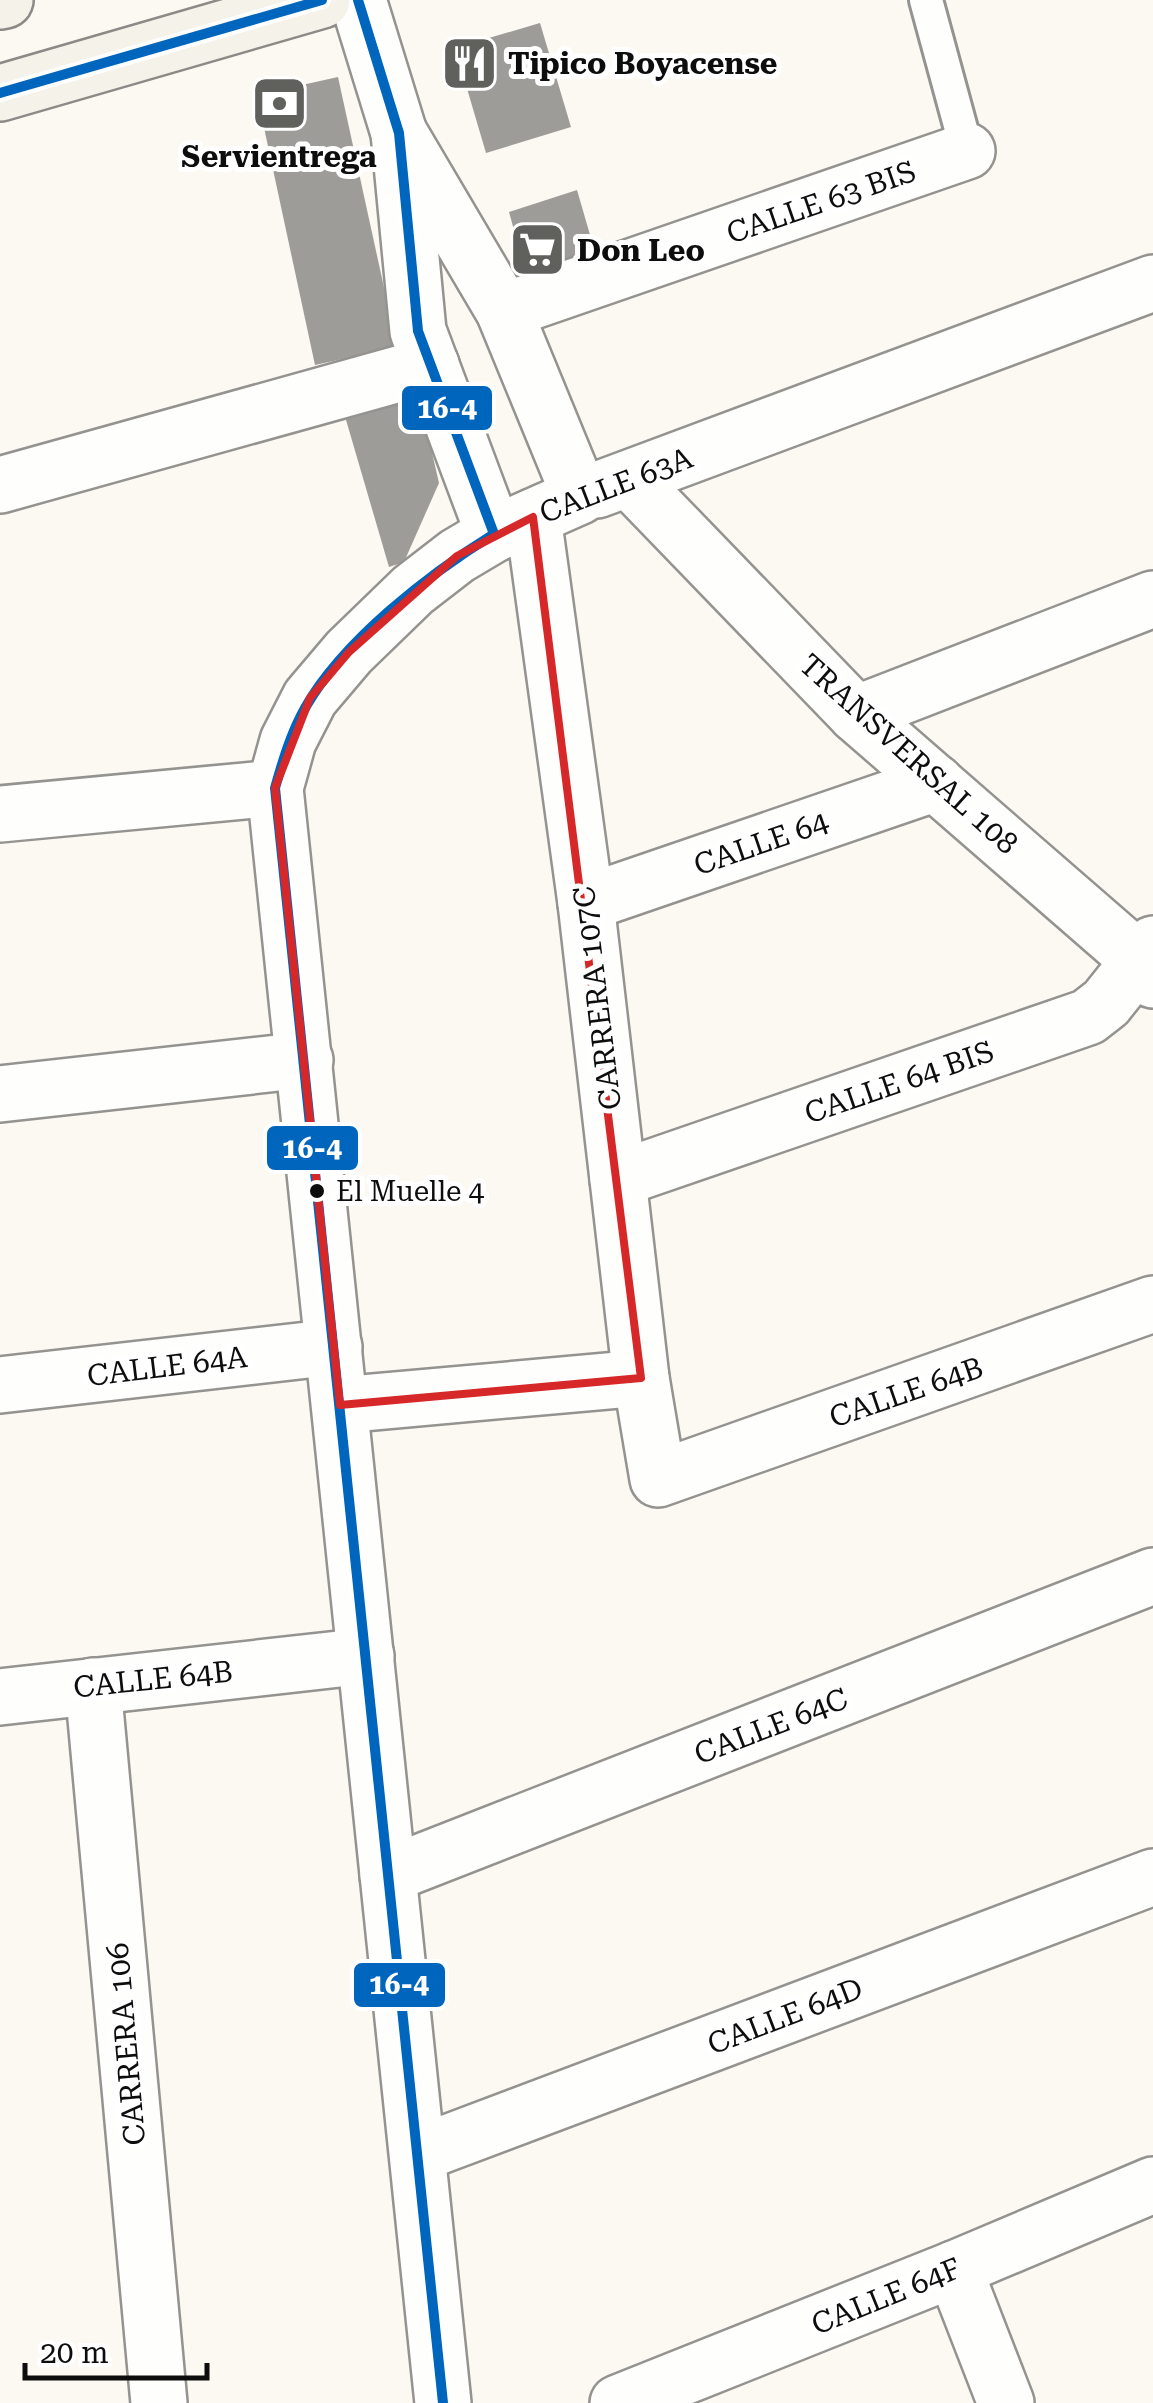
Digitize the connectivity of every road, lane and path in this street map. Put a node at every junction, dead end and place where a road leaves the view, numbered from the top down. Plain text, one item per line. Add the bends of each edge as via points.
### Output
1 (322, 0) edge
2 (358, 0) edge
3 (926, 0) edge
4 (0, 93) edge
5 (399, 132) junction
6 (968, 151) joint
7 (1153, 283) edge
8 (504, 311) junction
9 (431, 365) junction
10 (0, 486) edge
11 (559, 507) junction
12 (1153, 599) edge
13 (856, 714) junction
14 (936, 783) junction
15 (275, 788) junction
16 (0, 814) edge
17 (586, 904) junction
18 (1149, 962) edge
19 (304, 1060) junction
20 (0, 1094) edge
21 (618, 1179) junction
22 (1153, 1304) edge
23 (334, 1347) junction
24 (641, 1378) junction
25 (0, 1385) edge
26 (340, 1404) junction
27 (658, 1479) joint
28 (1153, 1576) edge
29 (366, 1656) junction
30 (93, 1686) junction
31 (0, 1697) edge
32 (388, 1876) junction
33 (1153, 1876) edge
34 (418, 2154) junction
35 (1153, 2186) edge
36 (954, 2269) junction
37 (159, 2403) edge
38 (443, 2403) edge
39 (618, 2403) edge
40 (1006, 2403) edge

1 - 4 main road
2 - 5 street, CARRERA 107C
3 - 6 lane
5 - 8 street, CARRERA 107C
5 - 9 street, CARRERA 107C via 418,331
6 - 8 street, CALLE 63 BIS
7 - 11 street, CALLE 63A
8 - 11 street, CARRERA 107C
9 - 10 street
9 - 11 street, CARRERA 107C
11 - 13 street, TRANSVERSAL 108
11 - 15 street, CALLE 63A via 458,556 349,652 310,698
11 - 17 street, CARRERA 107C
12 - 13 street
13 - 14 street, TRANSVERSAL 108
14 - 17 street, CALLE 64
14 - 18 street, TRANSVERSAL 108
15 - 16 street
15 - 19 street
17 - 21 street, CARRERA 107C
18 - 21 street, CALLE 64 BIS via 1088,1017
19 - 20 street
19 - 23 street
21 - 24 street, CARRERA 107C
22 - 27 street, CALLE 64B
23 - 25 street, CALLE 64A
23 - 26 street
24 - 26 street
24 - 27 street, CARRERA 107C
26 - 29 street
28 - 32 street, CALLE 64C
29 - 30 street, CALLE 64B
29 - 32 street
30 - 31 street, CALLE 64B
30 - 37 street, CARRERA 106
32 - 34 street
33 - 34 street, CALLE 64D
34 - 38 street
35 - 36 street, CALLE 64F
36 - 39 street, CALLE 64F
36 - 40 street

